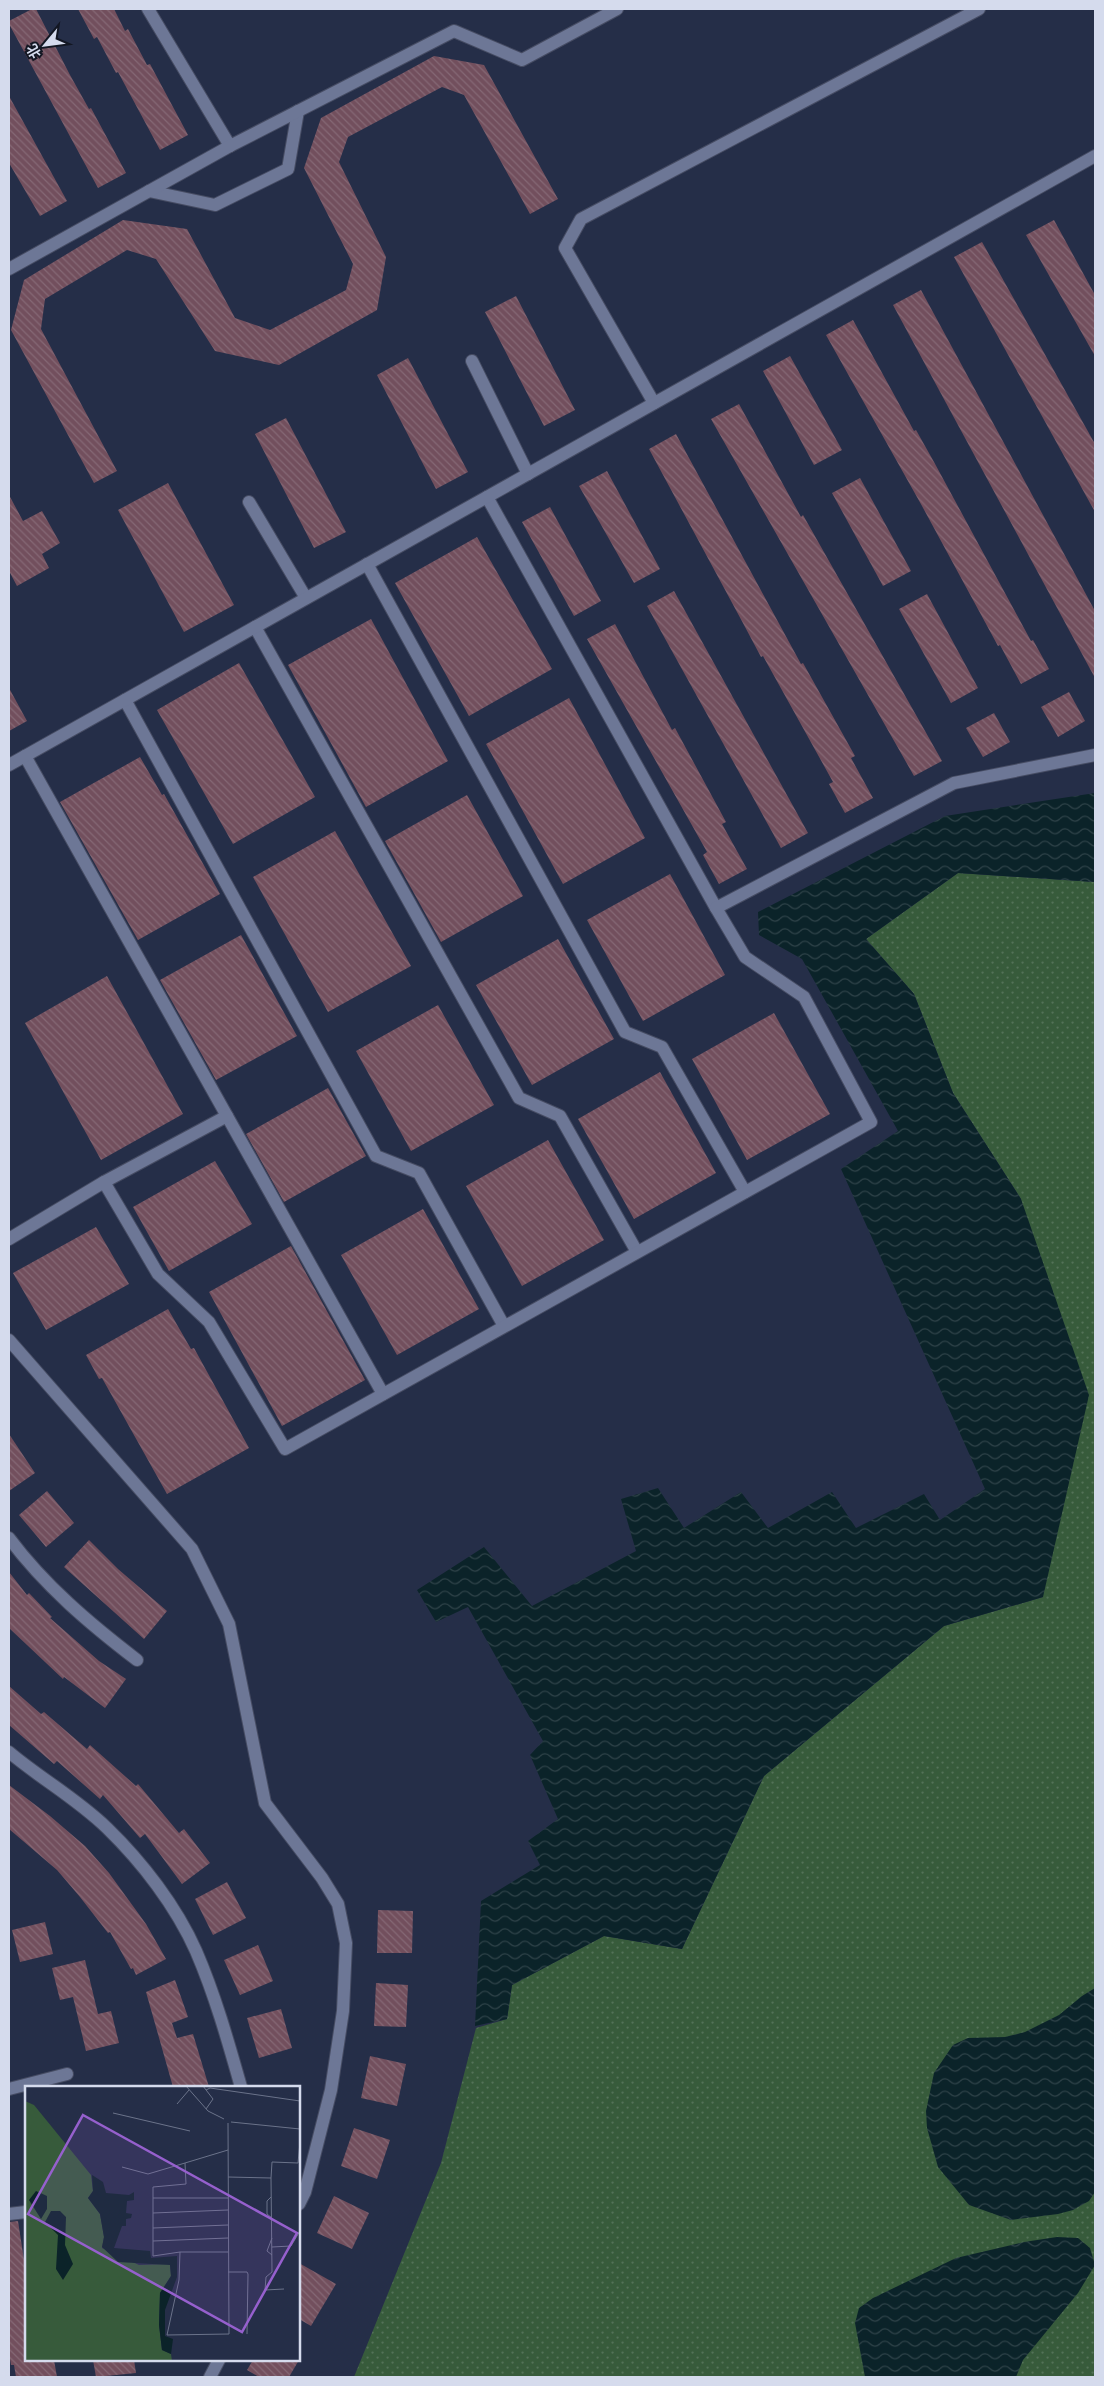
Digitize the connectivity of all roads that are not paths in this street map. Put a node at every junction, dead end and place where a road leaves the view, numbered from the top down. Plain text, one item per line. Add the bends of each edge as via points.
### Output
1 (148, 9) edge
2 (617, 9) edge
3 (978, 9) edge
4 (298, 111) junction
5 (230, 146) junction
6 (1095, 156) edge
7 (149, 191) junction
8 (9, 269) edge
9 (472, 361) dead end
10 (654, 403) junction
11 (528, 474) junction
12 (487, 497) junction
13 (249, 502) dead end
14 (367, 564) junction
15 (306, 598) junction
16 (254, 627) junction
17 (125, 700) junction
18 (1095, 755) edge
19 (25, 756) junction
20 (9, 765) edge
21 (716, 908) junction
22 (227, 1116) junction
23 (104, 1182) junction
24 (745, 1192) junction
25 (9, 1239) edge
26 (637, 1252) junction
27 (504, 1326) junction
28 (9, 1340) edge
29 (383, 1394) junction
30 (9, 1538) edge
31 (137, 1660) dead end
32 (9, 1752) edge
33 (67, 2074) dead end
34 (241, 2086) edge
35 (9, 2090) edge
36 (302, 2189) edge
37 (25, 2212) edge
38 (9, 2214) edge
39 (218, 2361) edge
40 (210, 2377) edge

1 - 5 street
2 - 4 street via 522,60 454,32
3 - 10 street via 581,219 565,248
4 - 5 street
4 - 7 street via 288,169 215,205
5 - 7 street
6 - 10 street
7 - 8 street
9 - 11 street
10 - 11 street
11 - 12 street
12 - 14 street
12 - 21 street
13 - 15 street
14 - 15 street
14 - 24 street via 626,1032 662,1046
15 - 16 street
16 - 17 street
16 - 26 street via 520,1098 560,1116
17 - 19 street
17 - 27 street via 376,1156 419,1173
18 - 21 street via 954,783
19 - 20 street
19 - 22 street
21 - 24 street via 745,957 804,997 871,1122
22 - 23 street
22 - 29 street
23 - 25 street
23 - 29 street via 158,1274 209,1322 285,1449
24 - 26 street
26 - 27 street
27 - 29 street
28 - 36 street via 192,1549 229,1624 265,1803 338,1904 346,1943 343,2011 331,2090
30 - 31 street via 54,1590
32 - 34 street via 70,1796 108,1830 145,1870 171,1907 195,1950 224,2026
33 - 35 street
37 - 38 street
39 - 40 street

